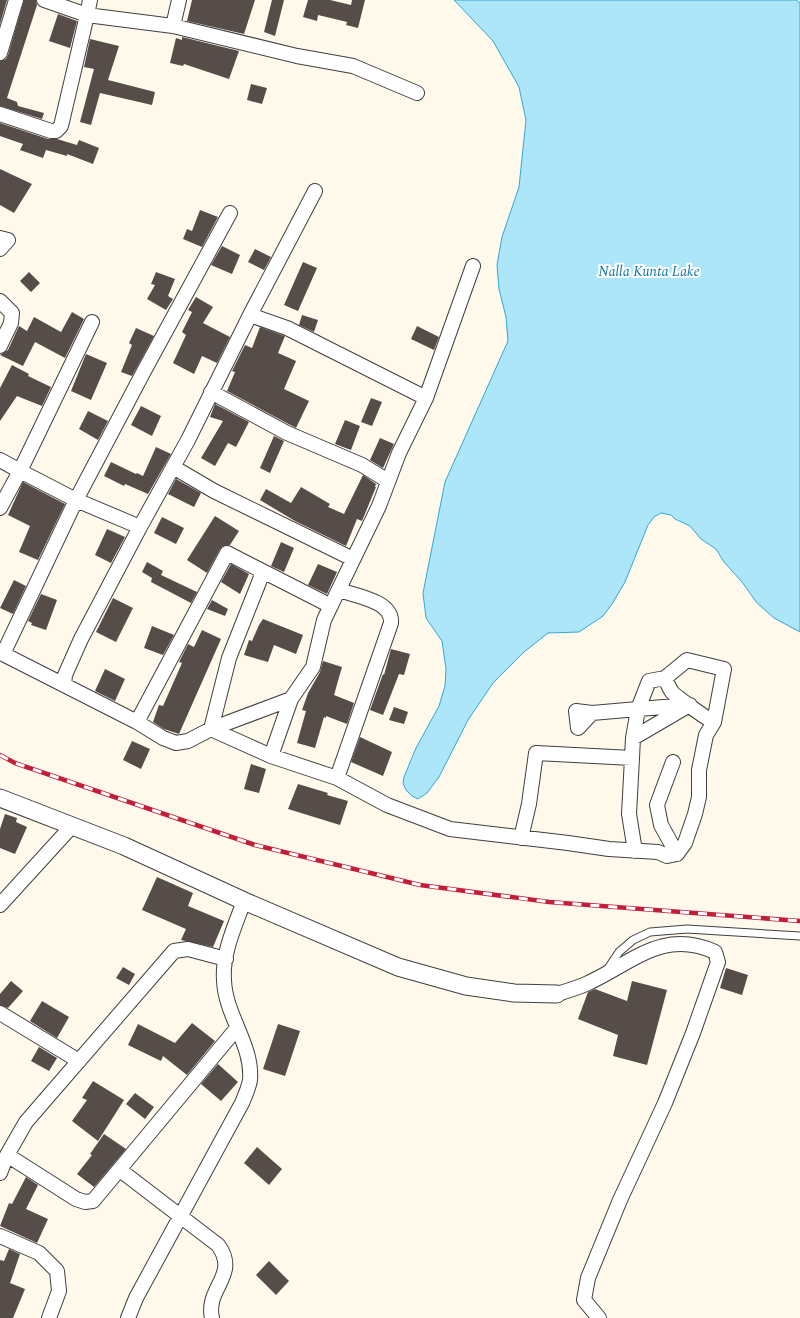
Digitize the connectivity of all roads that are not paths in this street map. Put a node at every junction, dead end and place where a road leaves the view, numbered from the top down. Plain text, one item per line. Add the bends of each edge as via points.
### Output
1 (16, 0) edge
2 (44, 0) edge
3 (90, 0) edge
4 (179, 0) edge
5 (87, 15) junction
6 (173, 26) junction
7 (0, 53) edge
8 (417, 93) dead end
9 (0, 114) edge
10 (315, 191) dead end
11 (230, 213) dead end
12 (0, 238) edge
13 (0, 249) edge
14 (473, 266) dead end
15 (0, 301) edge
16 (250, 315) junction
17 (92, 322) dead end
18 (0, 346) edge
19 (211, 392) junction
20 (426, 398) junction
21 (0, 460) edge
22 (173, 467) junction
23 (20, 471) junction
24 (388, 481) junction
25 (76, 500) junction
26 (0, 508) edge
27 (140, 527) junction
28 (353, 559) junction
29 (263, 572) junction
30 (339, 590) junction
31 (331, 606) junction
32 (1, 654) edge
33 (665, 678) junction
34 (64, 685) junction
35 (291, 699) junction
36 (690, 705) junction
37 (638, 709) junction
38 (592, 713) dead end
39 (137, 722) junction
40 (714, 722) junction
41 (211, 729) junction
42 (633, 738) junction
43 (271, 756) junction
44 (632, 758) junction
45 (673, 762) dead end
46 (337, 778) junction
47 (0, 798) edge
48 (72, 826) junction
49 (521, 838) junction
50 (635, 851) junction
51 (677, 854) junction
52 (244, 900) junction
53 (0, 905) edge
54 (800, 936) edge
55 (226, 959) junction
56 (605, 974) junction
57 (557, 994) joint
58 (0, 1013) edge
59 (238, 1028) junction
60 (79, 1061) junction
61 (7, 1155) junction
62 (120, 1170) junction
63 (0, 1172) edge
64 (179, 1217) junction
65 (0, 1236) edge
66 (49, 1318) edge
67 (128, 1318) edge
68 (212, 1318) edge
69 (599, 1318) edge

1 - 7 street
2 - 5 street
3 - 5 street
4 - 6 street
5 - 6 street
5 - 9 street via 61,126 56,131 50,131
6 - 8 street via 297,56 353,66
10 - 16 street
11 - 25 street
12 - 13 street via 8,240
14 - 20 street
15 - 18 street via 12,313 11,323
16 - 19 street
16 - 20 street via 287,328
17 - 23 street
19 - 22 street
19 - 24 street via 287,433 362,465
20 - 24 street
21 - 23 street
22 - 27 street
22 - 28 street
23 - 25 street
23 - 26 street
24 - 28 street via 380,506
25 - 27 street
25 - 32 street
27 - 34 street via 78,645 65,675
28 - 30 street
29 - 31 street
29 - 39 street via 227,553
29 - 41 street via 229,658
30 - 31 street
30 - 46 street via 379,604 392,615 392,623
31 - 35 street via 324,620 313,667
32 - 34 street
33 - 36 street via 672,693
33 - 37 street via 649,681
33 - 40 street via 688,660 724,669
34 - 39 street
35 - 41 street
35 - 43 street
36 - 37 street
36 - 40 street via 707,720
36 - 42 street
37 - 38 street
37 - 42 street
39 - 41 street via 176,743 188,741
40 - 51 street via 706,735 699,770 699,797 695,814 685,844
41 - 43 street
42 - 44 street
43 - 46 street
44 - 49 street via 536,753
44 - 50 street via 629,814
45 - 51 street via 656,805 661,825
46 - 49 street via 388,805 450,829
47 - 48 street
48 - 52 street via 124,846
48 - 53 street
49 - 50 street
50 - 51 street via 658,852 667,856
52 - 55 street via 226,951
52 - 57 street via 398,967 466,986 514,993
54 - 56 lane via 687,929 650,932 633,940 619,952
55 - 59 street via 224,980 229,1005
55 - 60 street via 188,949 174,950
56 - 57 street
56 - 69 street via 653,948 681,944 704,947 715,952 718,962 665,1103 620,1200 588,1278 584,1300
58 - 60 street
59 - 62 street
59 - 64 street via 249,1057 250,1081 242,1103
60 - 61 street via 26,1122
61 - 62 street via 76,1199 85,1202 93,1201
61 - 63 street
62 - 64 street
64 - 67 street
64 - 68 street via 218,1245 225,1255 226,1267 214,1294 210,1311
65 - 66 street via 39,1253 57,1270 59,1291

